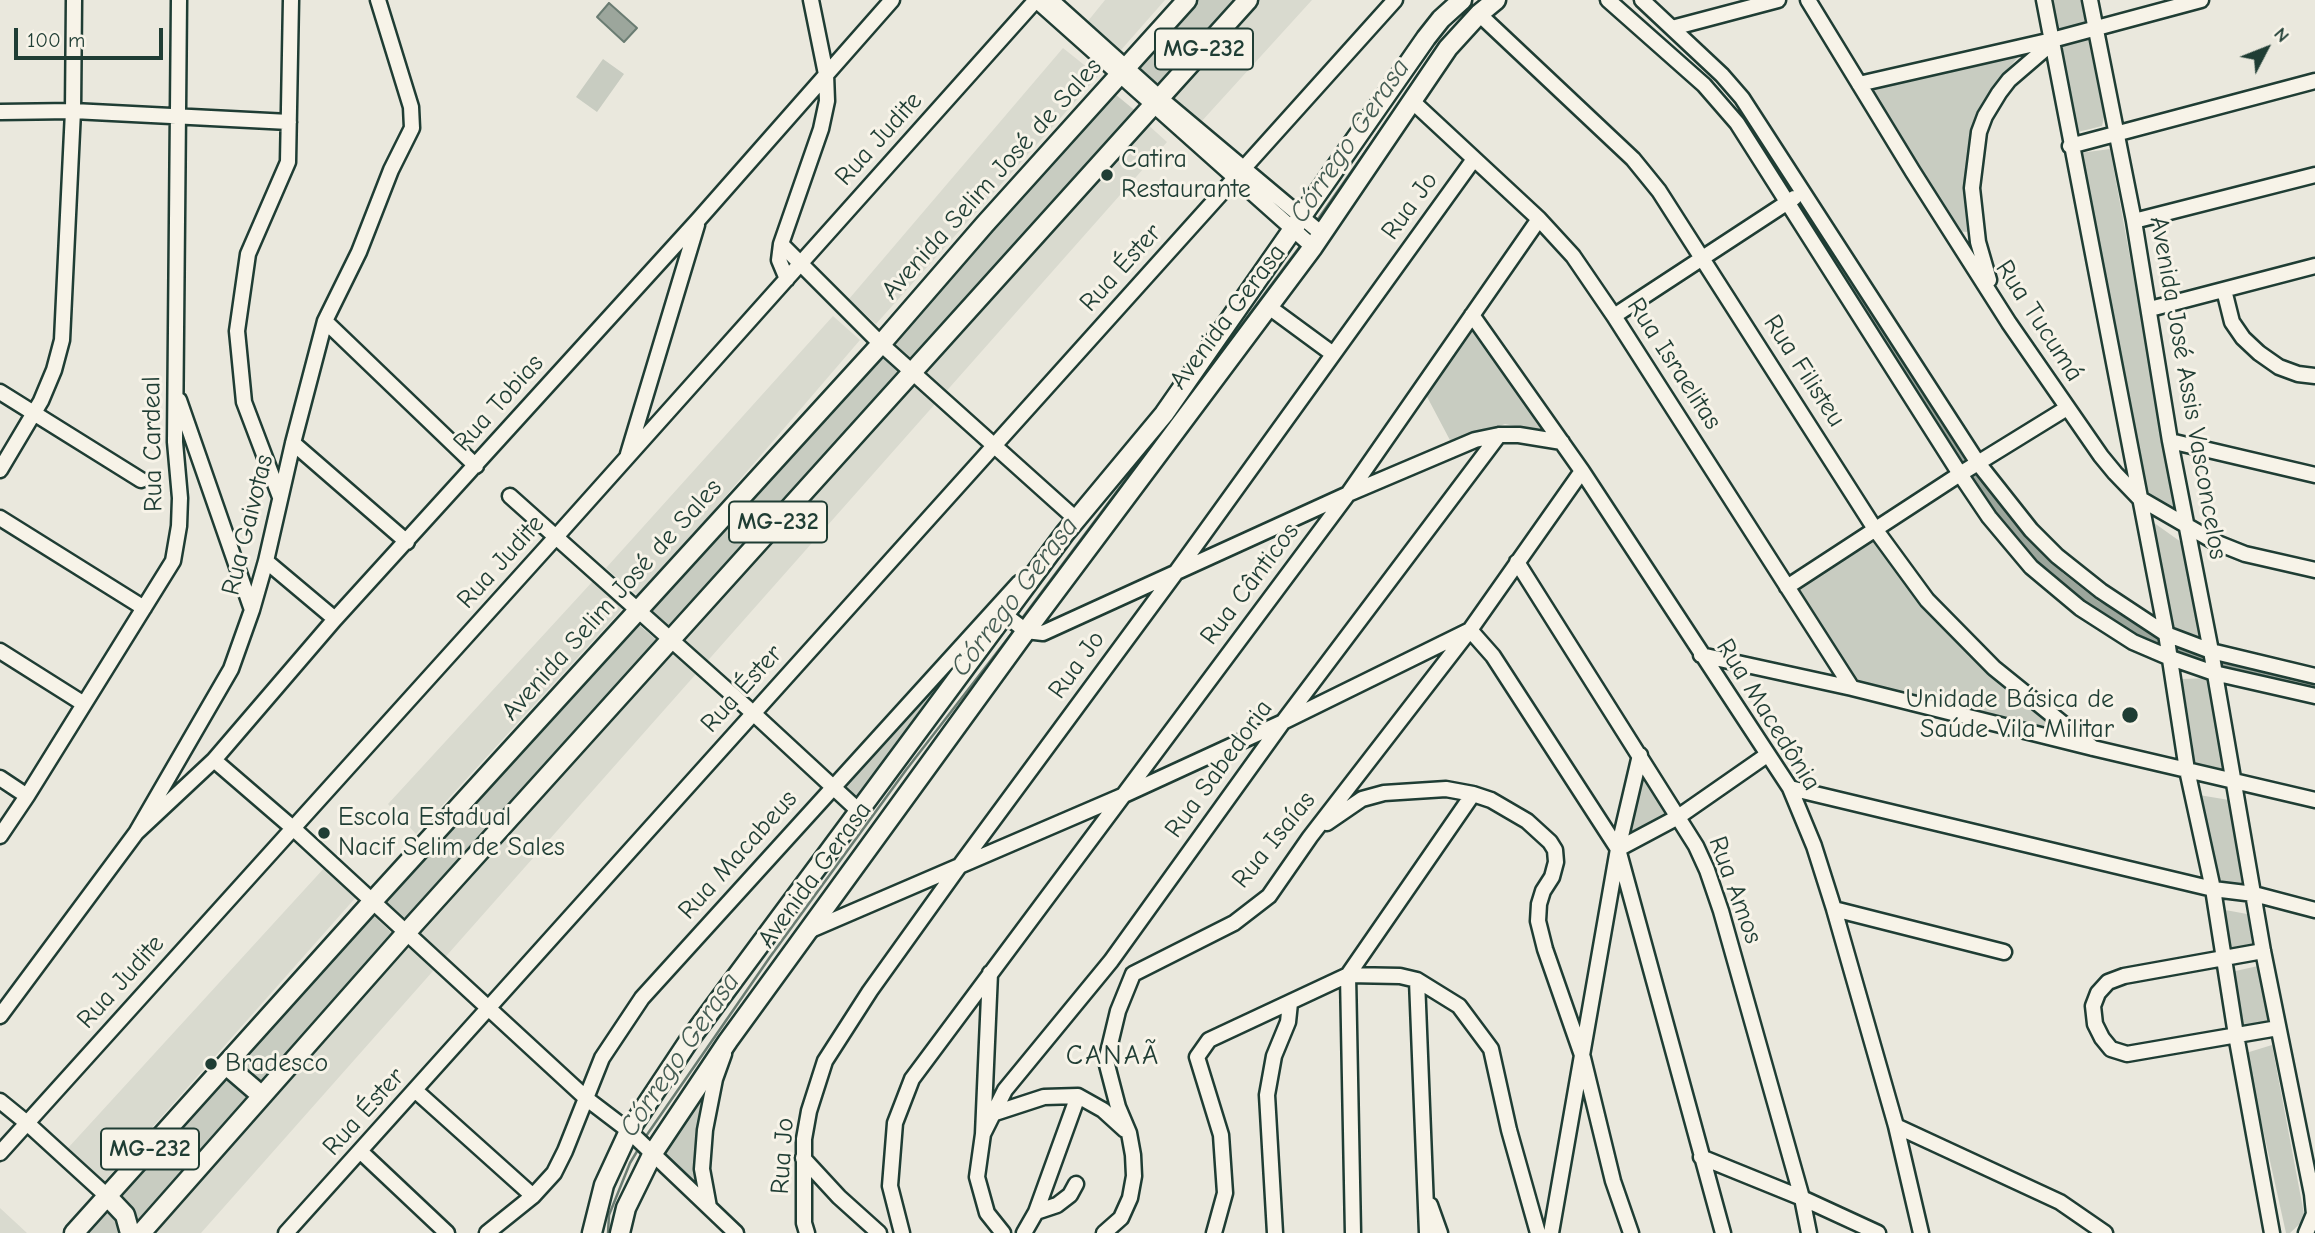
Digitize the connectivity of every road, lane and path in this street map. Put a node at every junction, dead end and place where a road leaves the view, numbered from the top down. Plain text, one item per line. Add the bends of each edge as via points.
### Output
1 (74, 0) edge
2 (179, 0) edge
3 (292, 0) edge
4 (378, 0) edge
5 (811, 0) edge
6 (892, 0) edge
7 (1036, 0) edge
8 (1051, 0) edge
9 (1187, 0) edge
10 (1248, 0) edge
11 (1395, 0) edge
12 (1462, 0) edge
13 (1496, 0) edge
14 (1608, 0) edge
15 (1642, 0) edge
16 (1778, 0) edge
17 (1808, 0) edge
18 (2044, 0) edge
19 (2090, 0) edge
20 (2197, 0) edge
21 (1479, 14) junction
22 (1672, 28) junction
23 (2095, 29) junction
24 (2052, 41) junction
25 (1123, 71) junction
26 (826, 74) junction
27 (2315, 81) edge
28 (1859, 84) junction
29 (1412, 101) junction
30 (1156, 102) junction
31 (73, 111) junction
32 (0, 112) edge
33 (176, 117) junction
34 (289, 122) junction
35 (2117, 134) junction
36 (2070, 146) junction
37 (1474, 159) junction
38 (1238, 174) junction
39 (2315, 175) edge
40 (1796, 197) junction
41 (699, 219) junction
42 (1539, 219) junction
43 (2134, 221) junction
44 (1307, 232) junction
45 (1978, 242) junction
46 (781, 244) junction
47 (1961, 245) junction
48 (1702, 258) junction
49 (800, 264) junction
50 (2315, 266) edge
51 (787, 279) junction
52 (2224, 290) junction
53 (1994, 298) junction
54 (1269, 307) junction
55 (2150, 309) junction
56 (1472, 315) junction
57 (1614, 316) junction
58 (325, 321) junction
59 (881, 344) junction
60 (1333, 354) junction
61 (913, 373) junction
62 (2315, 376) edge
63 (175, 390) junction
64 (0, 392) edge
65 (2067, 408) junction
66 (34, 412) junction
67 (1499, 435) junction
68 (2170, 441) junction
69 (1562, 442) junction
70 (293, 443) junction
71 (993, 446) junction
72 (626, 458) junction
73 (476, 466) junction
74 (1969, 469) junction
75 (0, 470) edge
76 (1582, 471) junction
77 (2315, 475) edge
78 (141, 480) dead end
79 (1348, 494) junction
80 (510, 496) dead end
81 (281, 498) junction
82 (2139, 498) junction
83 (0, 518) edge
84 (1071, 526) junction
85 (2188, 528) junction
86 (1875, 529) junction
87 (555, 538) junction
88 (407, 542) junction
89 (266, 561) junction
90 (1517, 562) junction
91 (2315, 570) edge
92 (1177, 571) junction
93 (1787, 587) junction
94 (144, 608) junction
95 (253, 610) junction
96 (637, 611) junction
97 (1007, 617) junction
98 (335, 620) junction
99 (1024, 630) junction
100 (1469, 630) junction
101 (671, 642) junction
102 (2167, 646) junction
103 (0, 651) edge
104 (1701, 655) junction
105 (2212, 661) junction
106 (2315, 676) edge
107 (1852, 688) junction
108 (2315, 696) edge
109 (84, 704) junction
110 (753, 713) junction
111 (1283, 722) junction
112 (2094, 748) junction
113 (1640, 755) junction
114 (1767, 755) junction
115 (214, 760) junction
116 (2188, 770) junction
117 (0, 778) edge
118 (2234, 780) junction
119 (832, 787) junction
120 (1790, 788) junction
121 (1473, 794) junction
122 (27, 796) junction
123 (1122, 796) junction
124 (2315, 800) edge
125 (860, 812) junction
126 (1678, 817) junction
127 (294, 829) junction
128 (136, 833) junction
129 (0, 836) edge
130 (1310, 836) junction
131 (1618, 849) junction
132 (961, 864) junction
133 (2213, 889) junction
134 (2254, 894) junction
135 (372, 902) junction
136 (1834, 909) junction
137 (2315, 910) edge
138 (805, 932) junction
139 (407, 933) junction
140 (2004, 951) dead end
141 (2263, 951) junction
142 (2223, 959) junction
143 (1111, 961) junction
144 (990, 972) junction
145 (1133, 974) junction
146 (1348, 975) junction
147 (1417, 980) junction
148 (1290, 1003) junction
149 (489, 1007) junction
150 (0, 1016) edge
151 (2278, 1028) junction
152 (2236, 1035) junction
153 (728, 1041) junction
154 (1583, 1058) junction
155 (226, 1065) junction
156 (416, 1091) junction
157 (262, 1096) junction
158 (1079, 1096) junction
159 (587, 1099) junction
160 (0, 1101) edge
161 (992, 1114) junction
162 (27, 1123) junction
163 (1896, 1126) junction
164 (1129, 1133) junction
165 (632, 1134) junction
166 (983, 1134) junction
167 (650, 1150) junction
168 (360, 1152) junction
169 (0, 1153) edge
170 (1701, 1157) junction
171 (803, 1158) junction
172 (1076, 1184) dead end
173 (1424, 1191) junction
174 (2313, 1193) edge
175 (107, 1196) junction
176 (533, 1196) junction
177 (1802, 1198) junction
178 (709, 1207) junction
179 (1036, 1212) junction
180 (142, 1232) edge
181 (74, 1233) edge
182 (286, 1233) edge
183 (447, 1233) edge
184 (487, 1233) edge
185 (592, 1233) edge
186 (620, 1233) edge
187 (737, 1233) edge
188 (807, 1233) edge
189 (879, 1233) edge
190 (902, 1233) edge
191 (1003, 1233) edge
192 (1024, 1233) edge
193 (1104, 1233) edge
194 (1214, 1233) edge
195 (1275, 1233) edge
196 (1353, 1233) edge
197 (1427, 1233) edge
198 (1440, 1233) edge
199 (1538, 1233) edge
200 (1551, 1233) edge
201 (1631, 1233) edge
202 (1723, 1233) edge
203 (1809, 1233) edge
204 (1878, 1233) edge
205 (1920, 1233) edge
206 (2105, 1233) edge
207 (2272, 1233) edge
208 (2306, 1233) edge

1 - 31 street
2 - 33 street, Rua Cardeal
3 - 34 street
4 - 58 street, Rua Gaivotas via 411,107 412,128
5 - 26 street
6 - 26 street, Rua Tobias
7 - 25 street
7 - 49 street, Rua Judite
8 - 25 street
9 - 25 main road, Avenida Selim José de Sales / MG-232
10 - 30 main road, MG-232
11 - 38 street, Rua Éster
12 - 44 main road, Avenida Gerasa via 1426,38
13 - 21 main road, Avenida Gerasa
14 - 40 street via 1704,85
15 - 22 street
16 - 22 street
17 - 28 street, Rua Tucumá
18 - 24 street
19 - 23 street, Avenida José Assis Vasconcelos
20 - 23 street
21 - 29 main road, Avenida Gerasa via 1448,48
21 - 48 street, Rua Filisteu via 1633,159
22 - 40 street via 1742,98
23 - 24 street
23 - 35 street, Avenida José Assis Vasconcelos
24 - 28 street
24 - 36 street
24 - 45 street via 2009,80 1979,132 1972,188
25 - 30 street
25 - 59 main road, Avenida Selim José de Sales / MG-232
26 - 41 street, Rua Tobias
26 - 46 street via 821,129
27 - 35 street
28 - 47 street, Rua Tucumá
29 - 37 street, Rua Israelitas
29 - 44 main road, Avenida Gerasa
30 - 38 street
30 - 61 main road, MG-232
31 - 32 street
31 - 33 street
31 - 66 street via 65,324 54,370
33 - 34 street
33 - 63 street, Rua Cardeal
34 - 81 street via 288,162 248,254 237,331 244,402
35 - 36 street
35 - 43 street, Avenida José Assis Vasconcelos
36 - 82 street
37 - 42 street, Rua Israelitas
37 - 60 street, Rua Jo
38 - 44 street
38 - 71 street, Rua Éster
39 - 43 street
40 - 48 street
40 - 74 street
40 - 74 street
41 - 72 street
41 - 73 street, Rua Tobias
42 - 56 street, Rua Cânticos
42 - 57 street, Rua Israelitas via 1573,256
43 - 55 street, Avenida José Assis Vasconcelos
44 - 54 main road, Avenida Gerasa
44 - 84 main road, Avenida Gerasa
45 - 47 street
45 - 53 street
46 - 49 street
46 - 51 street via 779,260
47 - 53 street, Rua Tucumá
48 - 57 street
48 - 86 street, Rua Filisteu
49 - 51 street, Rua Judite
49 - 59 street
50 - 52 street
51 - 72 street, Rua Judite
52 - 55 street
52 - 62 street via 2232,322 2243,338 2279,367
53 - 65 street, Rua Tucumá
54 - 60 street
54 - 99 main road, Avenida Gerasa
55 - 68 street, Avenida José Assis Vasconcelos
56 - 69 street, Rua Macedônia
56 - 79 street, Rua Cânticos
57 - 93 street, Rua Israelitas
58 - 70 street, Rua Gaivotas
58 - 73 street
59 - 61 street
59 - 96 main road, Avenida Selim José de Sales / MG-232
60 - 92 street, Rua Jo
61 - 71 street
61 - 101 main road, MG-232
63 - 94 street, Rua Cardeal via 179,526 173,561
63 - 95 street
64 - 66 street
65 - 74 street
65 - 82 street, Rua Tucumá
66 - 75 street
66 - 78 street
67 - 69 street
67 - 79 street via 1475,440
67 - 111 street, Rua Sabedoria
68 - 77 street
68 - 85 street, Avenida José Assis Vasconcelos
69 - 76 street, Rua Macedônia
70 - 81 street, Rua Gaivotas
70 - 88 street
71 - 84 street
71 - 110 street, Rua Éster
72 - 87 street, Rua Judite
73 - 88 street, Rua Tobias
74 - 86 street
74 - 102 street via 2057,556
74 - 102 street via 2009,541 2057,590 2109,628
76 - 90 street, Rua Isaías
76 - 104 street, Rua Macedônia
79 - 92 street
79 - 123 street, Rua Cânticos
80 - 87 street
81 - 89 street, Rua Gaivotas
82 - 85 street, Rua Tucumá
82 - 102 street
83 - 94 street
84 - 97 main road, Avenida Gerasa
84 - 119 street, Rua Macabeus
85 - 91 street, Rua Tucumá via 2245,554
85 - 105 street, Avenida José Assis Vasconcelos
86 - 93 street
86 - 112 street, Rua Filisteu via 1957,633
87 - 96 street
87 - 127 street, Rua Judite
88 - 98 street, Rua Tobias
89 - 95 street, Rua Gaivotas
89 - 98 street
90 - 100 street, Rua Isaías
90 - 113 street, Rua Amos
92 - 99 street via 1043,633
92 - 132 street, Rua Jo
93 - 107 street, Rua Israelitas
94 - 109 street, Rua Cardeal
95 - 128 street, Rua Gaivotas via 231,669
96 - 101 street
96 - 135 main road, Avenida Selim José de Sales / MG-232
97 - 99 street
97 - 125 main road, Avenida Gerasa
98 - 115 street, Rua Tobias
99 - 138 main road, Avenida Gerasa
100 - 111 street
100 - 130 street, Rua Isaías
100 - 131 street via 1493,656
101 - 110 street
101 - 139 main road, MG-232
102 - 105 street
102 - 105 street
102 - 116 street
103 - 109 street
104 - 107 street
104 - 114 street, Rua Macedônia
105 - 106 street
105 - 108 street
105 - 118 street, Avenida José Assis Vasconcelos
107 - 112 street
109 - 122 street, Rua Cardeal
110 - 119 street
110 - 149 street, Rua Éster
111 - 123 street
111 - 143 street, Rua Sabedoria
112 - 116 street
113 - 126 street, Rua Amos
113 - 131 street
114 - 120 street, Rua Macedônia
114 - 126 street
115 - 127 street
115 - 128 street, Rua Tobias
116 - 118 street
116 - 133 street
117 - 122 street
118 - 124 street
118 - 134 street, Avenida José Assis Vasconcelos
119 - 125 street
119 - 159 street, Rua Macabeus via 642,998 603,1058
120 - 133 street
120 - 136 street, Rua Macedônia
121 - 130 street via 1446,789 1384,793 1362,799
121 - 146 street
121 - 154 street via 1527,821 1555,850 1556,862 1539,904 1538,921
122 - 129 street, Rua Cardeal
123 - 132 street
123 - 144 street, Rua Cânticos
125 - 165 main road, Avenida Gerasa via 690,1039
126 - 131 street
126 - 177 street, Rua Amos via 1696,846 1721,911
127 - 135 street
127 - 162 street, Rua Judite
128 - 150 street, Rua Gaivotas
130 - 145 street, Rua Isaías via 1269,896 1234,923
131 - 154 street
131 - 170 street
132 - 138 street
132 - 171 street, Rua Jo via 825,1061 809,1111
133 - 134 street
133 - 142 street
134 - 137 street
134 - 141 street, Avenida José Assis Vasconcelos
135 - 139 street
135 - 155 main road, Avenida Selim José de Sales / MG-232
136 - 140 street
136 - 163 street, Rua Macedônia
138 - 153 main road, Avenida Gerasa
139 - 149 street
139 - 157 main road, MG-232
141 - 142 street
141 - 151 street, Avenida José Assis Vasconcelos
142 - 152 street
142 - 152 street via 2109,982 2093,1006 2095,1024 2111,1049 2127,1054
143 - 145 street
143 - 161 street, Rua Sabedoria via 1005,1090
144 - 166 street
144 - 190 street via 912,1079 895,1123 890,1186
145 - 164 street via 1106,1061
146 - 147 street
146 - 148 street
146 - 196 street
147 - 173 street
147 - 199 street via 1459,1006 1490,1049
148 - 194 street via 1209,1040 1197,1057 1220,1135 1225,1193
148 - 195 street via 1267,1095
149 - 156 street, Rua Éster
149 - 159 street
151 - 152 street
151 - 174 street, Avenida José Assis Vasconcelos
152 - 207 street
153 - 167 main road, Avenida Gerasa
153 - 178 street via 705,1130 702,1169
154 - 200 street
154 - 201 street via 1613,1181
155 - 157 main road
155 - 175 main road, Avenida Selim José de Sales / MG-232
156 - 168 street, Rua Éster
156 - 176 street
157 - 180 main road, MG-232
158 - 161 street via 1044,1097
158 - 164 street
158 - 179 street
159 - 165 street
159 - 176 street, Rua Macabeus via 554,1173
160 - 162 street
161 - 166 street, Rua Sabedoria
162 - 169 street, Rua Judite
162 - 175 street
163 - 205 street, Rua Macedônia
163 - 206 street via 2060,1202
164 - 193 street via 1134,1176 1130,1198 1121,1218
165 - 167 street
165 - 185 main road, Avenida Gerasa via 604,1185
166 - 191 street via 977,1178 987,1213
167 - 178 street
167 - 186 main road, Avenida Gerasa
168 - 182 street, Rua Éster
168 - 183 street
170 - 177 street
170 - 202 street
171 - 188 street, Rua Jo
171 - 189 street
172 - 179 street via 1057,1205
173 - 197 street
173 - 198 street
174 - 208 street, Avenida José Assis Vasconcelos via 2314,1214
175 - 180 main road
175 - 181 main road, Avenida Selim José de Sales / MG-232
176 - 184 street, Rua Macabeus
177 - 203 street, Rua Amos
177 - 204 street
178 - 187 street
179 - 192 street

